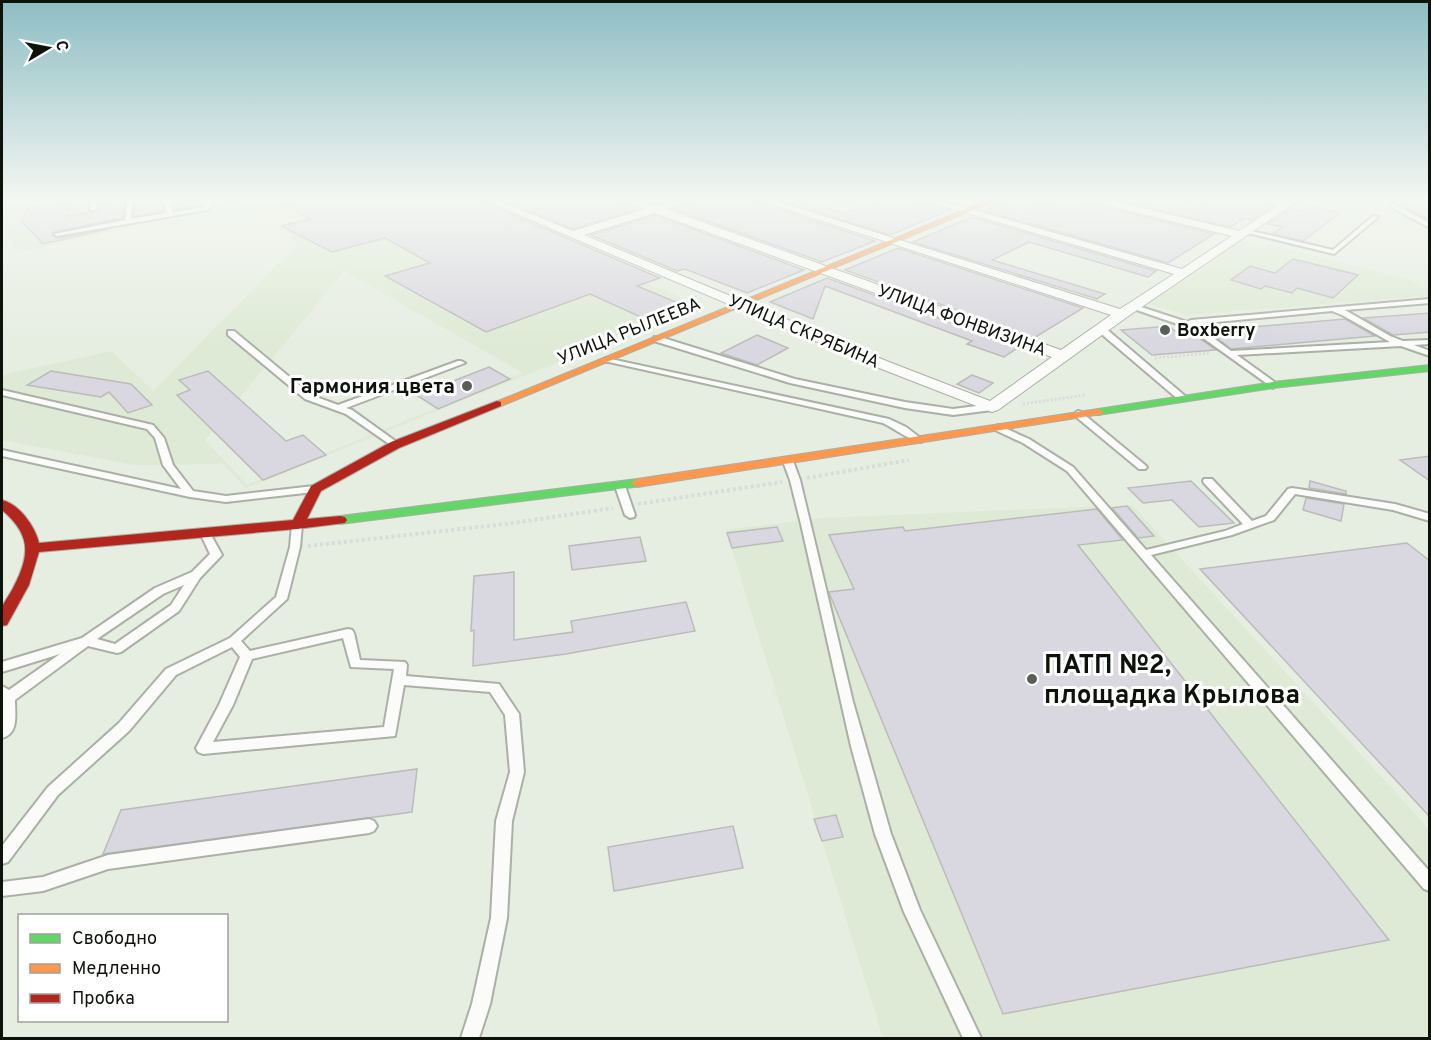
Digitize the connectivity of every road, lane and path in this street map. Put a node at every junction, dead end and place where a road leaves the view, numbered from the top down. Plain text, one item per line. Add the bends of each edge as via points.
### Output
1 (601, 247) edge
2 (758, 247) edge
3 (880, 247) edge
4 (911, 247) edge
5 (1093, 247) edge
6 (1224, 247) edge
7 (1308, 247) edge
8 (1340, 247) edge
9 (823, 270) junction
10 (1184, 273) junction
11 (1430, 302) edge
12 (742, 304) junction
13 (1333, 309) junction
14 (1127, 311) junction
15 (1192, 326) junction
16 (1101, 329) junction
17 (231, 333) dead end
18 (657, 339) junction
19 (1430, 342) edge
20 (1406, 344) junction
21 (1230, 353) junction
22 (1430, 354) edge
23 (1063, 356) junction
24 (608, 360) junction
25 (461, 363) dead end
26 (1430, 368) edge
27 (1273, 385) junction
28 (2, 393) edge
29 (1182, 399) junction
30 (992, 407) junction
31 (337, 408) junction
32 (1078, 414) junction
33 (995, 426) junction
34 (918, 440) junction
35 (395, 445) junction
36 (2, 453) edge
37 (788, 461) junction
38 (1142, 467) dead end
39 (1208, 481) dead end
40 (620, 486) junction
41 (316, 489) junction
42 (190, 494) junction
43 (2, 504) edge
44 (630, 515) dead end
45 (1430, 518) edge
46 (297, 525) junction
47 (1250, 525) junction
48 (206, 535) junction
49 (34, 548) junction
50 (1143, 554) junction
51 (196, 575) junction
52 (2, 621) edge
53 (86, 641) junction
54 (234, 641) junction
55 (247, 656) junction
56 (2, 667) edge
57 (398, 680) junction
58 (4, 696) edge
59 (2, 734) edge
60 (369, 826) dead end
61 (2, 857) edge
62 (1430, 884) edge
63 (2, 889) edge
64 (470, 1038) edge
65 (972, 1038) edge

1 - 12 street, УЛИЦА СКРЯБИНА
2 - 9 street, УЛИЦА ФОНВИЗИНА
3 - 9 street, УЛИЦА РЫЛЕЕВА
4 - 14 street
5 - 10 street
6 - 10 street
7 - 8 lane via 1334,252
9 - 12 street, УЛИЦА РЫЛЕЕВА
9 - 23 street, УЛИЦА ФОНВИЗИНА
10 - 14 street
11 - 13 lane
12 - 18 street, УЛИЦА РЫЛЕЕВА
12 - 30 street, УЛИЦА СКРЯБИНА
13 - 15 lane via 1198,320 1191,322
13 - 20 lane
14 - 15 lane
14 - 16 street
15 - 21 lane
16 - 23 street
16 - 29 lane
17 - 31 lane via 308,397
18 - 24 street, УЛИЦА РЫЛЕЕВА
18 - 30 lane via 793,381 905,405 953,412
19 - 20 lane
20 - 21 lane
20 - 22 lane
21 - 27 lane
23 - 30 street
24 - 34 lane via 886,421
24 - 35 street, УЛИЦА РЫЛЕЕВА
25 - 31 lane
26 - 27 street
27 - 29 street
28 - 42 lane via 150,427 159,438 168,465
29 - 32 street
31 - 35 lane via 349,412
32 - 33 street
32 - 38 lane
33 - 34 street
33 - 50 lane via 1070,469
34 - 37 street
35 - 41 street, УЛИЦА РЫЛЕЕВА
36 - 42 lane
37 - 40 street
37 - 65 lane via 883,835 919,926
39 - 47 lane
40 - 44 lane
40 - 46 street
41 - 42 lane via 226,500
41 - 46 street
43 - 49 street via 25,524
45 - 47 lane via 1395,507 1292,491 1270,518
46 - 48 street
46 - 54 lane via 281,599
47 - 50 lane
48 - 49 street
48 - 51 lane via 216,555
49 - 52 street via 26,578
50 - 62 lane
51 - 53 lane via 159,591
51 - 53 lane via 175,608 117,650
53 - 56 lane
53 - 58 lane
54 - 55 lane
54 - 61 lane via 171,672 124,727 53,791
55 - 57 lane via 348,633 355,664 401,665
55 - 57 lane via 203,748 390,732
57 - 64 lane via 494,687 512,714 517,772 504,820 499,918
58 - 59 lane via 9,726
60 - 63 lane via 108,862 43,884

